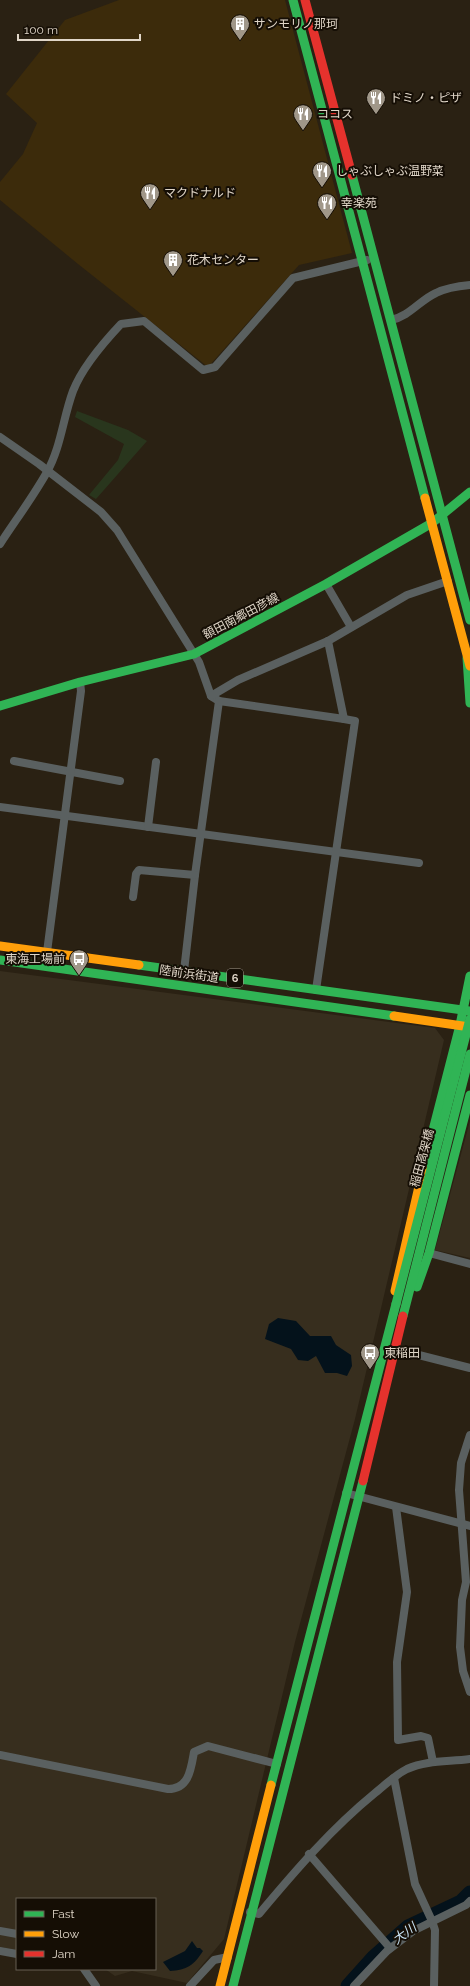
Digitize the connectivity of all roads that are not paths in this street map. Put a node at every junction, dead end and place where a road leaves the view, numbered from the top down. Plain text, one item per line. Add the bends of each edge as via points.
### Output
1 (293, 0) edge
2 (305, 0) edge
3 (375, 258) junction
4 (363, 260) junction
5 (470, 285) edge
6 (391, 320) junction
7 (0, 437) edge
8 (47, 472) junction
9 (470, 492) edge
10 (442, 514) junction
11 (432, 523) junction
12 (0, 544) edge
13 (448, 581) junction
14 (326, 584) junction
15 (468, 607) edge
16 (470, 620) edge
17 (351, 627) junction
18 (328, 641) junction
19 (466, 650) junction
20 (194, 654) junction
21 (470, 666) edge
22 (80, 682) junction
23 (211, 696) junction
24 (219, 701) junction
25 (470, 703) edge
26 (0, 706) edge
27 (344, 719) junction
28 (14, 761) dead end
29 (156, 762) dead end
30 (72, 771) junction
31 (120, 781) dead end
32 (0, 807) edge
33 (66, 816) junction
34 (148, 827) junction
35 (201, 834) junction
36 (336, 852) junction
37 (419, 864) dead end
38 (195, 875) junction
39 (133, 897) dead end
40 (0, 946) edge
41 (47, 952) junction
42 (0, 960) edge
43 (184, 971) junction
44 (470, 976) edge
45 (316, 990) junction
46 (467, 1010) edge
47 (470, 1019) edge
48 (460, 1025) junction
49 (470, 1026) edge
50 (470, 1054) edge
51 (470, 1095) edge
52 (429, 1253) junction
53 (470, 1264) edge
54 (385, 1349) junction
55 (394, 1349) junction
56 (470, 1368) edge
57 (470, 1435) edge
58 (346, 1493) junction
59 (358, 1497) junction
60 (396, 1507) junction
61 (461, 1524) junction
62 (470, 1526) edge
63 (470, 1692) edge
64 (0, 1755) edge
65 (470, 1759) edge
66 (433, 1762) junction
67 (277, 1764) junction
68 (394, 1778) junction
69 (309, 1854) junction
70 (470, 1901) edge
71 (250, 1912) junction
72 (432, 1921) junction
73 (0, 1931) edge
74 (16, 1934) edge
75 (390, 1948) junction
76 (0, 1951) edge
77 (16, 1954) edge
78 (228, 1957) junction
79 (85, 1970) edge
80 (96, 1986) edge
81 (190, 1986) edge
82 (220, 1986) edge
83 (233, 1986) edge
84 (354, 1986) edge
85 (434, 1986) edge

1 - 4 main road
2 - 3 main road
3 - 4 street
3 - 6 main road
4 - 8 street via 293,278 215,367 203,370 144,321 121,324 84,371 74,390 63,430
4 - 11 main road
5 - 6 street via 436,293 409,313
6 - 10 main road
7 - 8 street
8 - 12 street
8 - 20 street via 101,512 116,530
9 - 10 main road, 額田南郷田彦線
10 - 11 main road, 額田南郷田彦線
10 - 15 main road
11 - 13 main road
11 - 14 main road, 額田南郷田彦線
13 - 17 street via 407,596
13 - 19 main road
14 - 17 street
14 - 20 main road, 額田南郷田彦線
15 - 16 main road
17 - 18 street
18 - 23 street via 238,680
18 - 27 street
19 - 21 main road
19 - 25 main road
20 - 22 main road, 額田南郷田彦線
20 - 23 street
22 - 26 main road, 額田南郷田彦線
22 - 30 street
23 - 24 street
24 - 27 street
24 - 35 street
27 - 36 street via 355,722
28 - 30 street
29 - 34 street
30 - 31 street
30 - 33 street
32 - 33 street
33 - 34 street
33 - 41 street
34 - 35 street
35 - 36 street
35 - 38 street
36 - 37 street
36 - 45 street
38 - 39 street via 140,870 136,874
38 - 43 street
40 - 41 main road, 陸前浜街道 / 6
41 - 43 main road, 陸前浜街道 / 6
42 - 48 main road, 陸前浜街道 / 6
43 - 45 main road, 陸前浜街道 / 6
44 - 46 main road
45 - 46 main road, 陸前浜街道 / 6
46 - 48 main road
47 - 54 main road, 稲田高架橋, bridge
48 - 49 main road, 陸前浜街道 / 6
48 - 54 main road via 398,1273
50 - 55 main road, 稲田高架橋
51 - 52 main road
52 - 53 street
52 - 55 main road
54 - 58 main road
55 - 56 street
55 - 59 main road via 378,1424
57 - 61 street via 461,1463
58 - 59 street
58 - 67 main road
59 - 60 street
59 - 71 main road
60 - 61 street
60 - 66 street via 407,1592 397,1662 398,1740 421,1736 428,1738
61 - 62 street
61 - 63 street via 466,1582 462,1600 460,1647 463,1671
64 - 67 street via 168,1790 176,1789 186,1782 191,1772 194,1752 208,1746
65 - 66 street
66 - 68 street via 406,1770
67 - 78 main road
68 - 69 street via 361,1804
68 - 72 street via 415,1884
69 - 71 street via 258,1914
69 - 75 street
70 - 72 street
71 - 83 main road
72 - 75 street via 412,1931
72 - 85 street via 435,1930
73 - 74 street
75 - 84 street
76 - 77 street
78 - 81 street via 214,1960
78 - 82 main road
79 - 80 street

